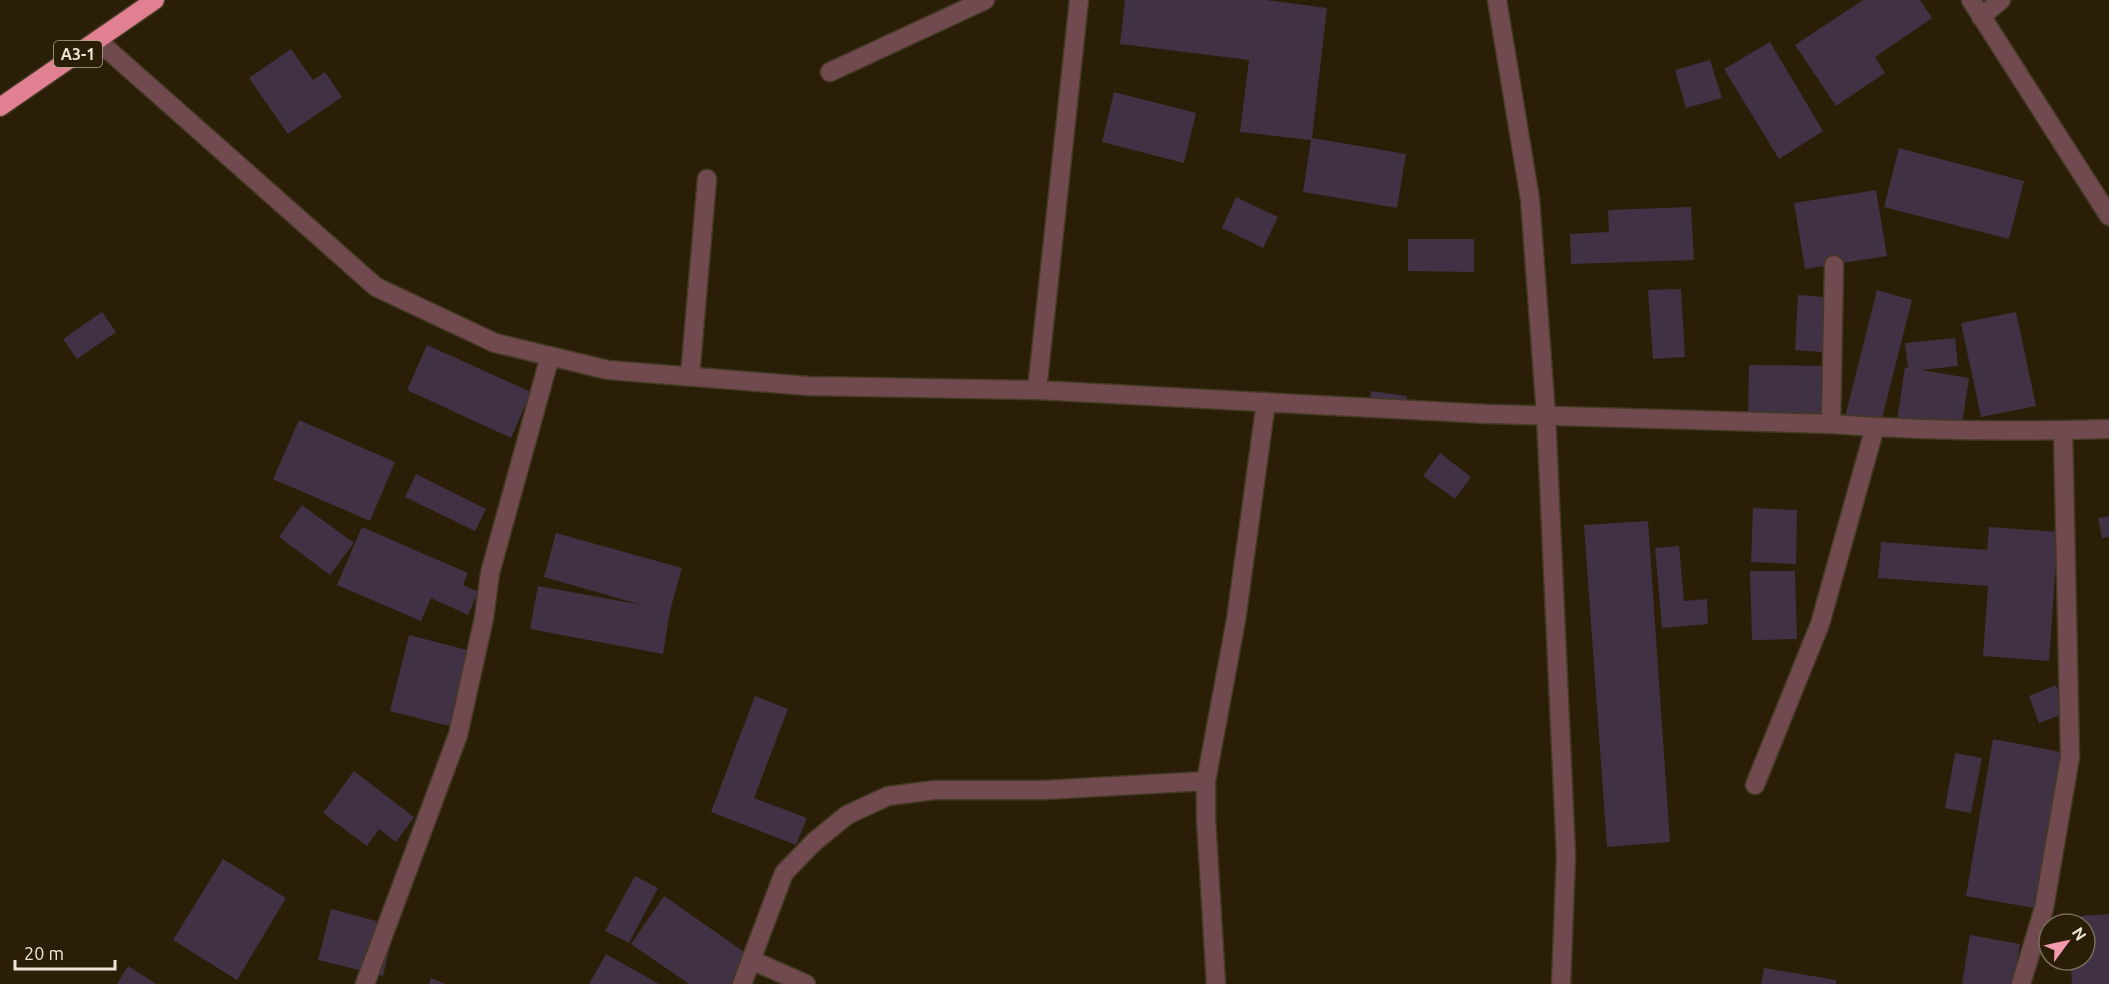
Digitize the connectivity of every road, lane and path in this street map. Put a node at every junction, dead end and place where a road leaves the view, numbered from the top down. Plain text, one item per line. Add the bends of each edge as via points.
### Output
1 (155, 0) edge
2 (985, 0) edge
3 (1079, 0) edge
4 (1497, 0) edge
5 (1971, 0) edge
6 (2001, 0) edge
7 (1981, 16) junction
8 (97, 40) junction
9 (830, 72) dead end
10 (0, 107) edge
11 (707, 179) dead end
12 (2109, 216) edge
13 (1834, 265) dead end
14 (550, 356) junction
15 (690, 376) junction
16 (1037, 390) junction
17 (1266, 402) junction
18 (1546, 415) junction
19 (1831, 423) junction
20 (1875, 427) junction
21 (2109, 429) edge
22 (2064, 430) junction
23 (1206, 781) junction
24 (1755, 785) dead end
25 (751, 960) junction
26 (365, 984) edge
27 (742, 984) edge
28 (806, 984) edge
29 (1216, 984) edge
30 (1561, 984) edge
31 (2022, 984) edge

1 - 8 highway, A3-1
2 - 9 street
3 - 16 street
4 - 18 street via 1530,199
5 - 7 street
6 - 7 street
7 - 12 street
8 - 10 highway, A3-1
8 - 14 street via 376,287 495,343
11 - 15 street
13 - 19 street
14 - 15 street via 608,370
14 - 26 street via 490,573 458,735
15 - 16 street via 808,386
16 - 17 street
17 - 18 street
17 - 23 street via 1236,620
18 - 19 street
18 - 30 street via 1566,856
19 - 20 street
20 - 22 street
20 - 24 street via 1820,624
21 - 22 street
22 - 31 street via 2070,757 2044,908
23 - 25 street via 1044,790 935,790 888,796 847,815 784,873
23 - 29 street
25 - 27 street
25 - 28 street

